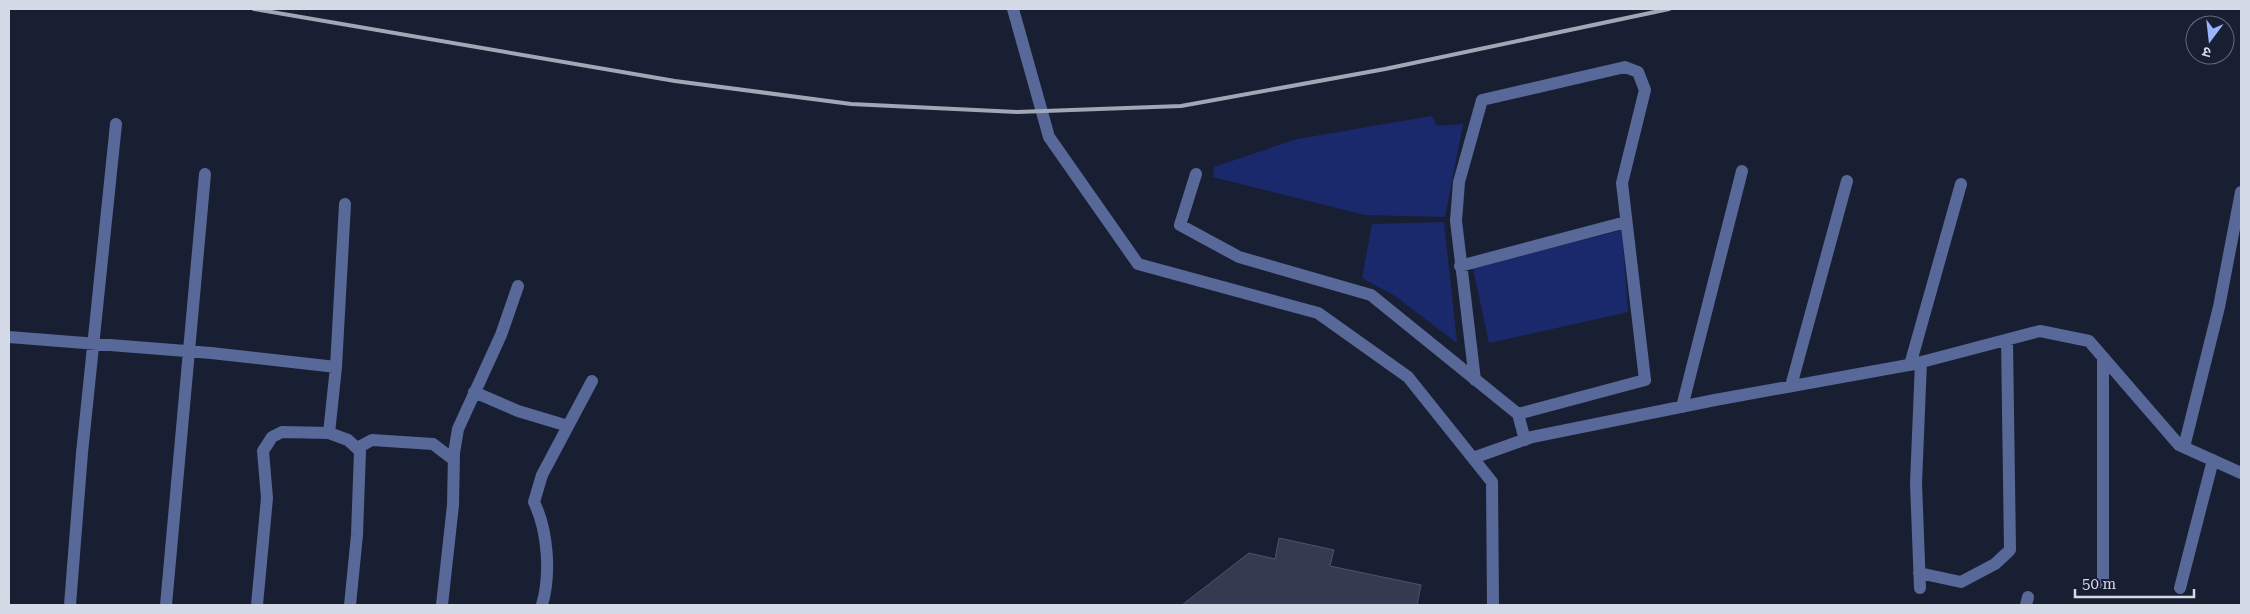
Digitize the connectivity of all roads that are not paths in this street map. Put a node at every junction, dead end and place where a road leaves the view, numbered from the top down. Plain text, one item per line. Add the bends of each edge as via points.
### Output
1 (1013, 9) edge
2 (116, 124) dead end
3 (1742, 171) dead end
4 (205, 174) dead end
5 (1196, 174) dead end
6 (1847, 181) dead end
7 (1961, 184) dead end
8 (2241, 192) edge
9 (345, 204) dead end
10 (1626, 222) junction
11 (1460, 266) junction
12 (518, 286) dead end
13 (9, 338) edge
14 (2007, 340) junction
15 (94, 344) junction
16 (188, 352) junction
17 (2103, 358) junction
18 (1916, 364) junction
19 (336, 367) junction
20 (592, 380) dead end
21 (1475, 380) junction
22 (1791, 386) junction
23 (474, 392) junction
24 (1682, 407) junction
25 (1518, 414) junction
26 (568, 426) junction
27 (329, 433) junction
28 (1525, 440) junction
29 (2184, 447) junction
30 (357, 448) junction
31 (1473, 458) junction
32 (454, 460) junction
33 (2213, 460) junction
34 (2241, 473) edge
35 (1919, 573) junction
36 (2104, 583) dead end
37 (1920, 588) dead end
38 (2180, 588) dead end
39 (70, 605) edge
40 (166, 605) edge
41 (257, 605) edge
42 (350, 605) edge
43 (442, 605) edge
44 (542, 605) edge
45 (1493, 605) edge

1 - 31 street via 1049,137 1138,264 1318,313 1408,377
2 - 15 street
3 - 24 street
4 - 16 street
5 - 21 street via 1180,225 1239,257 1371,295
6 - 22 street
7 - 18 street
8 - 29 street via 2219,307
9 - 19 street
10 - 11 street
10 - 11 street via 1622,183 1645,90 1638,72 1625,67 1482,100 1459,182 1456,221
10 - 25 street via 1645,380
11 - 21 street
12 - 23 street via 501,335
13 - 15 street
14 - 17 street via 2040,331 2089,341
14 - 18 street
14 - 35 street via 2010,550 1995,564 1961,582
15 - 16 street
15 - 39 street
16 - 19 street
16 - 40 street
17 - 29 street via 2153,417
17 - 36 street
18 - 22 street
18 - 35 street
19 - 27 street
20 - 26 street
21 - 25 street
22 - 24 street
23 - 26 street
23 - 32 street via 458,429
24 - 28 street
25 - 28 street
26 - 44 street via 542,476 534,502 546,550 546,590
27 - 30 street via 348,440
27 - 41 street via 282,432 272,437 263,452 267,498
28 - 31 street
29 - 33 street
30 - 32 street via 372,440 433,444
30 - 42 street via 360,451 360,478
31 - 45 street via 1492,482
32 - 43 street via 454,506
33 - 34 street
33 - 38 street
35 - 37 street

